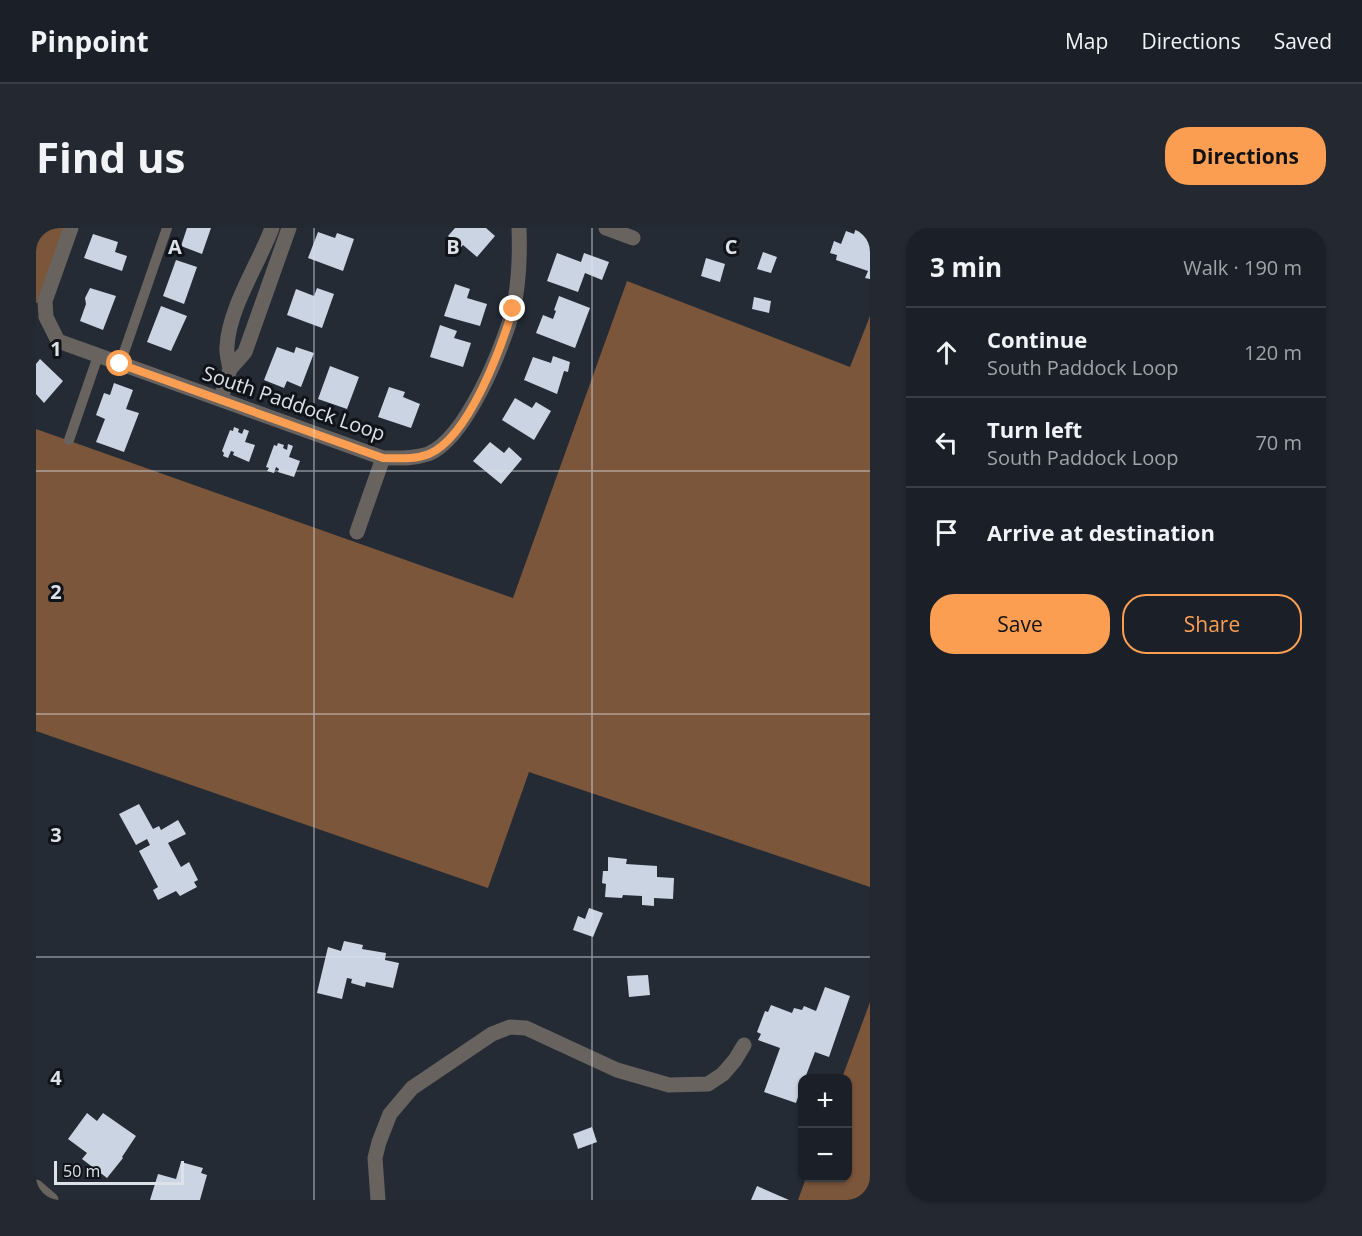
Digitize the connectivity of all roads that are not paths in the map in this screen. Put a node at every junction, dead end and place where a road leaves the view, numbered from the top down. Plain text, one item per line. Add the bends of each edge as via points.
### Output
1 (71, 228) edge
2 (167, 228) edge
3 (272, 228) edge
4 (290, 228) edge
5 (519, 228) edge
6 (606, 228) edge
7 (633, 238) dead end
8 (98, 356) junction
9 (120, 364) junction
10 (230, 369) junction
11 (221, 399) junction
12 (69, 440) dead end
13 (383, 458) junction
14 (357, 532) dead end
15 (744, 1045) dead end
16 (36, 1187) edge
17 (51, 1200) edge
18 (378, 1200) edge

1 - 8 street, South Paddock Loop via 45,301 46,317 58,340
2 - 9 lane
3 - 10 street via 230,328
4 - 10 street via 245,351
5 - 13 street, South Paddock Loop via 520,256 513,309 491,372 467,415 450,437 430,453 408,459
6 - 7 street
8 - 9 street, South Paddock Loop
8 - 12 lane
9 - 11 street, South Paddock Loop
10 - 11 street
11 - 13 street, South Paddock Loop
13 - 14 street
15 - 18 street via 723,1074 708,1084 669,1085 617,1070 526,1028 510,1027 492,1034 412,1088 390,1114 375,1158
16 - 17 street

